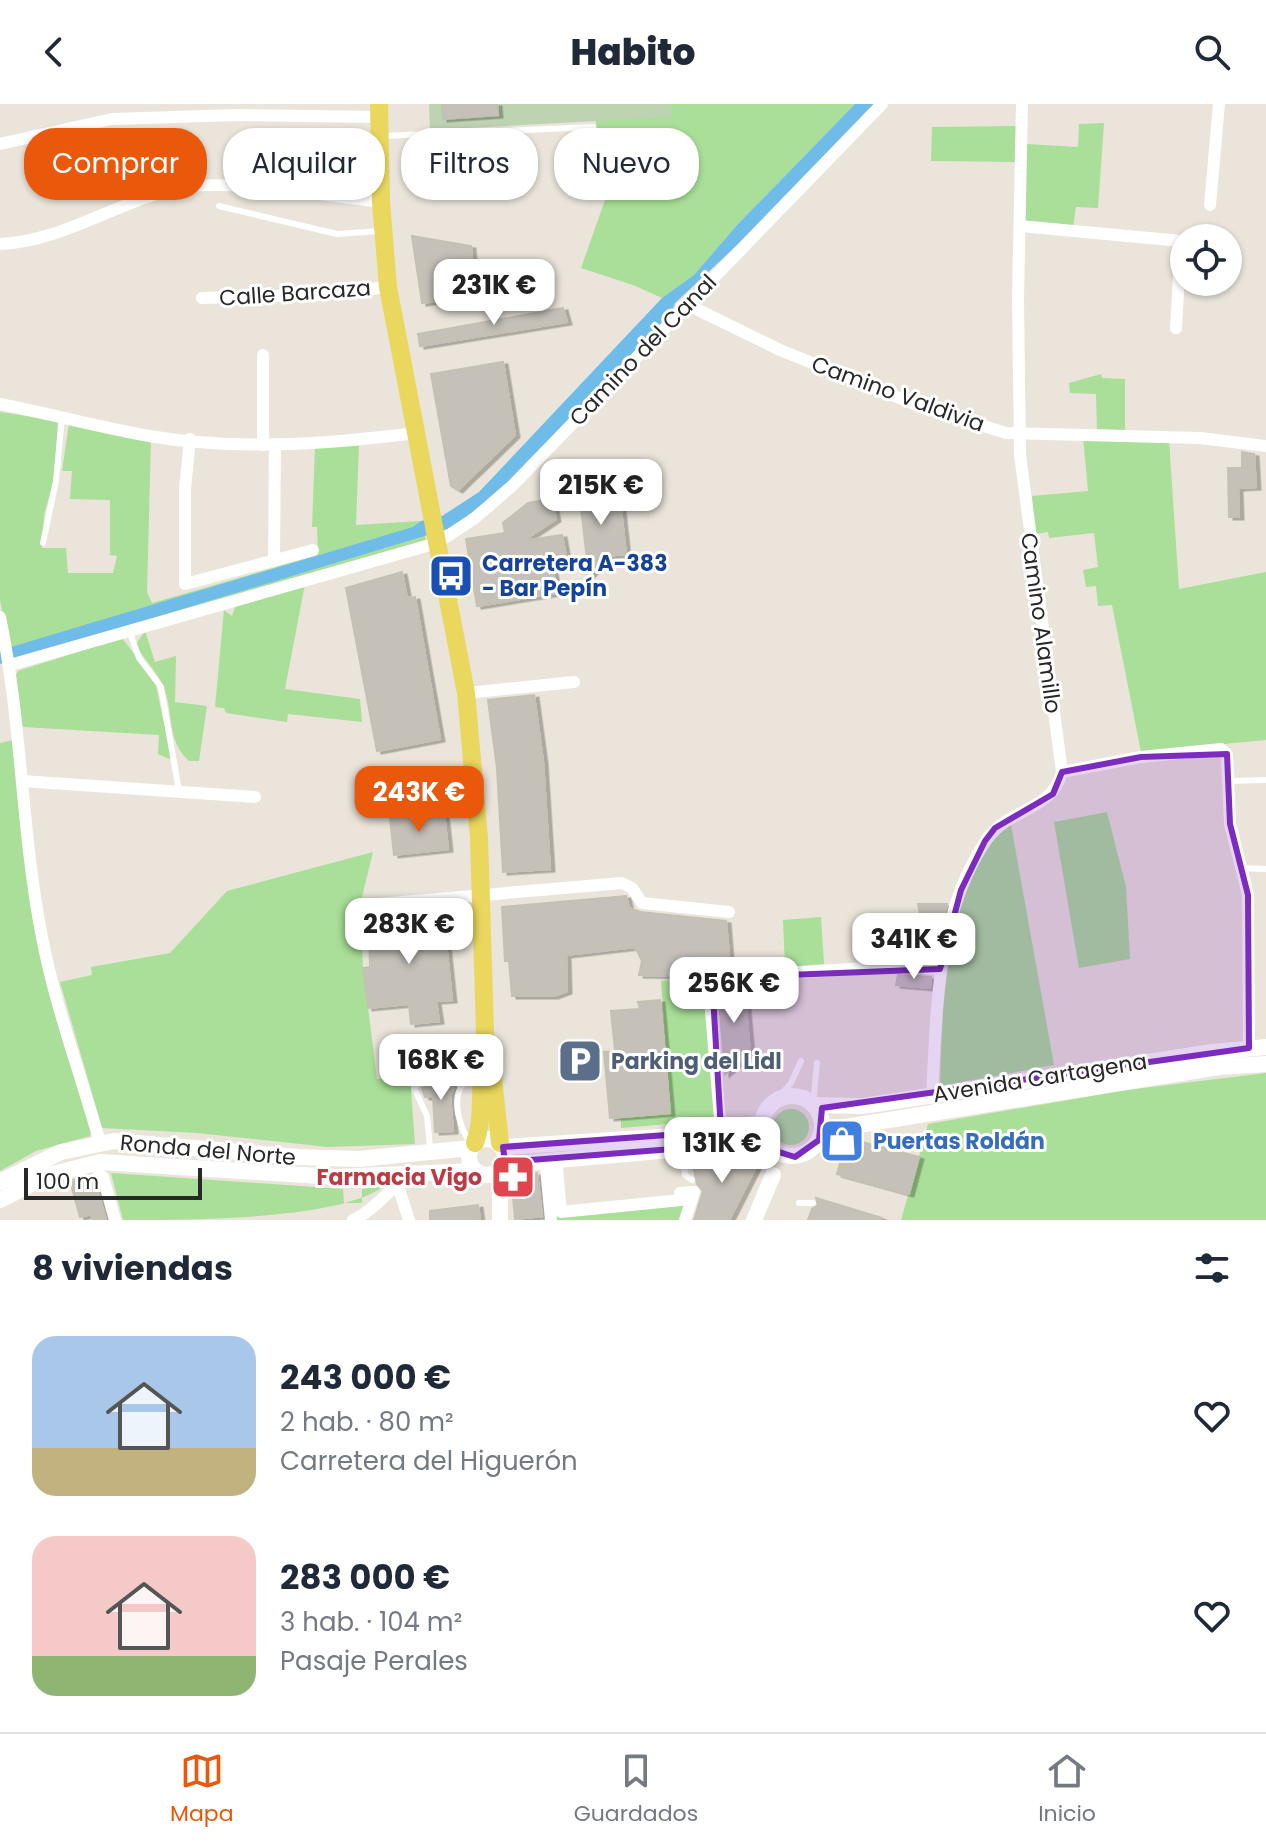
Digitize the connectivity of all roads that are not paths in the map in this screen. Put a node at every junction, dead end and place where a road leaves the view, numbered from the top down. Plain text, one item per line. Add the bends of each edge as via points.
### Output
1 (882, 104) edge
2 (1022, 104) edge
3 (1219, 104) edge
4 (379, 110) edge
5 (593, 127) dead end
6 (385, 136) edge
7 (0, 144) edge
8 (381, 202) joint
9 (1210, 205) dead end
10 (219, 206) dead end
11 (1020, 226) junction
12 (382, 231) junction
13 (0, 244) edge
14 (388, 287) junction
15 (202, 298) dead end
16 (686, 304) junction
17 (1176, 328) dead end
18 (263, 355) dead end
19 (0, 404) edge
20 (62, 416) junction
21 (416, 433) junction
22 (1020, 434) junction
23 (190, 439) junction
24 (269, 444) junction
25 (1266, 446) edge
26 (43, 543) dead end
27 (437, 543) junction
28 (313, 550) dead end
29 (274, 561) junction
30 (0, 617) edge
31 (129, 630) junction
32 (10, 665) junction
33 (574, 682) dead end
34 (466, 693) junction
35 (1062, 772) junction
36 (1266, 780) edge
37 (22, 781) junction
38 (1229, 781) junction
39 (179, 792) junction
40 (255, 797) dead end
41 (1239, 868) junction
42 (1266, 869) edge
43 (481, 895) junction
44 (367, 905) dead end
45 (729, 912) dead end
46 (940, 969) junction
47 (1258, 1048) edge
48 (801, 1061) dead end
49 (817, 1063) dead end
50 (1266, 1064) edge
51 (477, 1075) junction
52 (453, 1077) dead end
53 (430, 1079) dead end
54 (932, 1095) junction
55 (777, 1099) junction
56 (813, 1105) junction
57 (434, 1108) dead end
58 (425, 1110) junction
59 (761, 1123) junction
60 (721, 1131) junction
61 (819, 1140) junction
62 (100, 1143) junction
63 (501, 1145) junction
64 (473, 1146) junction
65 (682, 1149) junction
66 (777, 1152) junction
67 (430, 1154) junction
68 (502, 1168) junction
69 (101, 1171) junction
70 (417, 1173) junction
71 (478, 1173) junction
72 (692, 1180) dead end
73 (0, 1182) edge
74 (398, 1186) junction
75 (0, 1200) edge
76 (799, 1203) dead end
77 (813, 1203) dead end
78 (115, 1220) edge
79 (353, 1220) edge
80 (409, 1220) edge
81 (500, 1220) edge
82 (551, 1220) edge
83 (685, 1220) edge
84 (754, 1220) edge

1 - 16 street, Camino del Canal
2 - 11 street, Camino Alamillo
3 - 9 street
4 - 7 street via 112,119
5 - 6 lane
8 - 12 main road
8 - 13 street via 211,185 175,188 29,243
10 - 12 lane via 337,234
11 - 17 street via 1181,241
11 - 22 street, Camino Alamillo
12 - 14 main road
14 - 15 street, Calle Barcaza
14 - 21 main road
16 - 22 street, Camino Valdivia via 780,350 914,404
16 - 27 street, Camino del Canal via 513,485
18 - 24 street
19 - 20 street
20 - 23 street
20 - 26 lane
21 - 24 street via 341,443
21 - 27 main road
22 - 25 street, Camino Valdivia
22 - 35 street, Camino Alamillo
23 - 24 street
23 - 29 street via 183,580 188,585
24 - 29 street
27 - 31 street, Camino del Canal
27 - 34 main road
28 - 29 street
30 - 32 street
31 - 32 street, Camino del Canal
31 - 39 lane via 139,658 161,687
32 - 37 street
33 - 34 street
34 - 43 main road
35 - 38 street via 1221,749 1227,754
35 - 46 street via 1053,794 995,828 985,841 961,890
36 - 38 lane
37 - 39 street
37 - 62 street via 42,939
38 - 41 street
39 - 40 street
41 - 42 lane
41 - 47 street via 1248,895
43 - 44 street
43 - 45 street via 622,883 642,903
43 - 51 main road
46 - 54 street
46 - 60 street via 896,966 712,978
47 - 54 main road, Avenida Cartagena
48 - 55 lane
49 - 56 lane
50 - 61 main road, Avenida Cartagena via 839,1128
51 - 52 lane
51 - 63 main road via 493,1078
51 - 64 main road via 482,1118
51 - 64 lane via 458,1094 455,1107 462,1133
53 - 58 lane via 414,1088
54 - 56 main road, Avenida Cartagena via 863,1106
55 - 56 main road via 796,1096
55 - 59 main road
56 - 61 main road via 822,1121
57 - 58 lane
58 - 67 lane
59 - 60 main road
59 - 66 main road
60 - 63 main road
61 - 66 main road via 806,1153
62 - 67 main road, Ronda del Norte via 159,1143 298,1157
62 - 73 main road, Ronda del Norte via 61,1152
63 - 64 main road via 490,1139
63 - 68 main road
64 - 67 main road, Ronda del Norte
64 - 71 main road via 469,1160
65 - 66 main road via 750,1143
65 - 68 main road
65 - 72 lane via 685,1175
66 - 84 main road
68 - 71 main road
68 - 81 main road
69 - 70 main road, Ronda del Norte via 336,1177
69 - 75 main road, Ronda del Norte via 49,1175
69 - 78 street
70 - 71 main road, Ronda del Norte
70 - 74 street
71 - 81 main road
74 - 79 street
74 - 80 street
76 - 77 lane
82 - 83 street via 546,1168 557,1167 561,1212 681,1200 680,1193 694,1192

